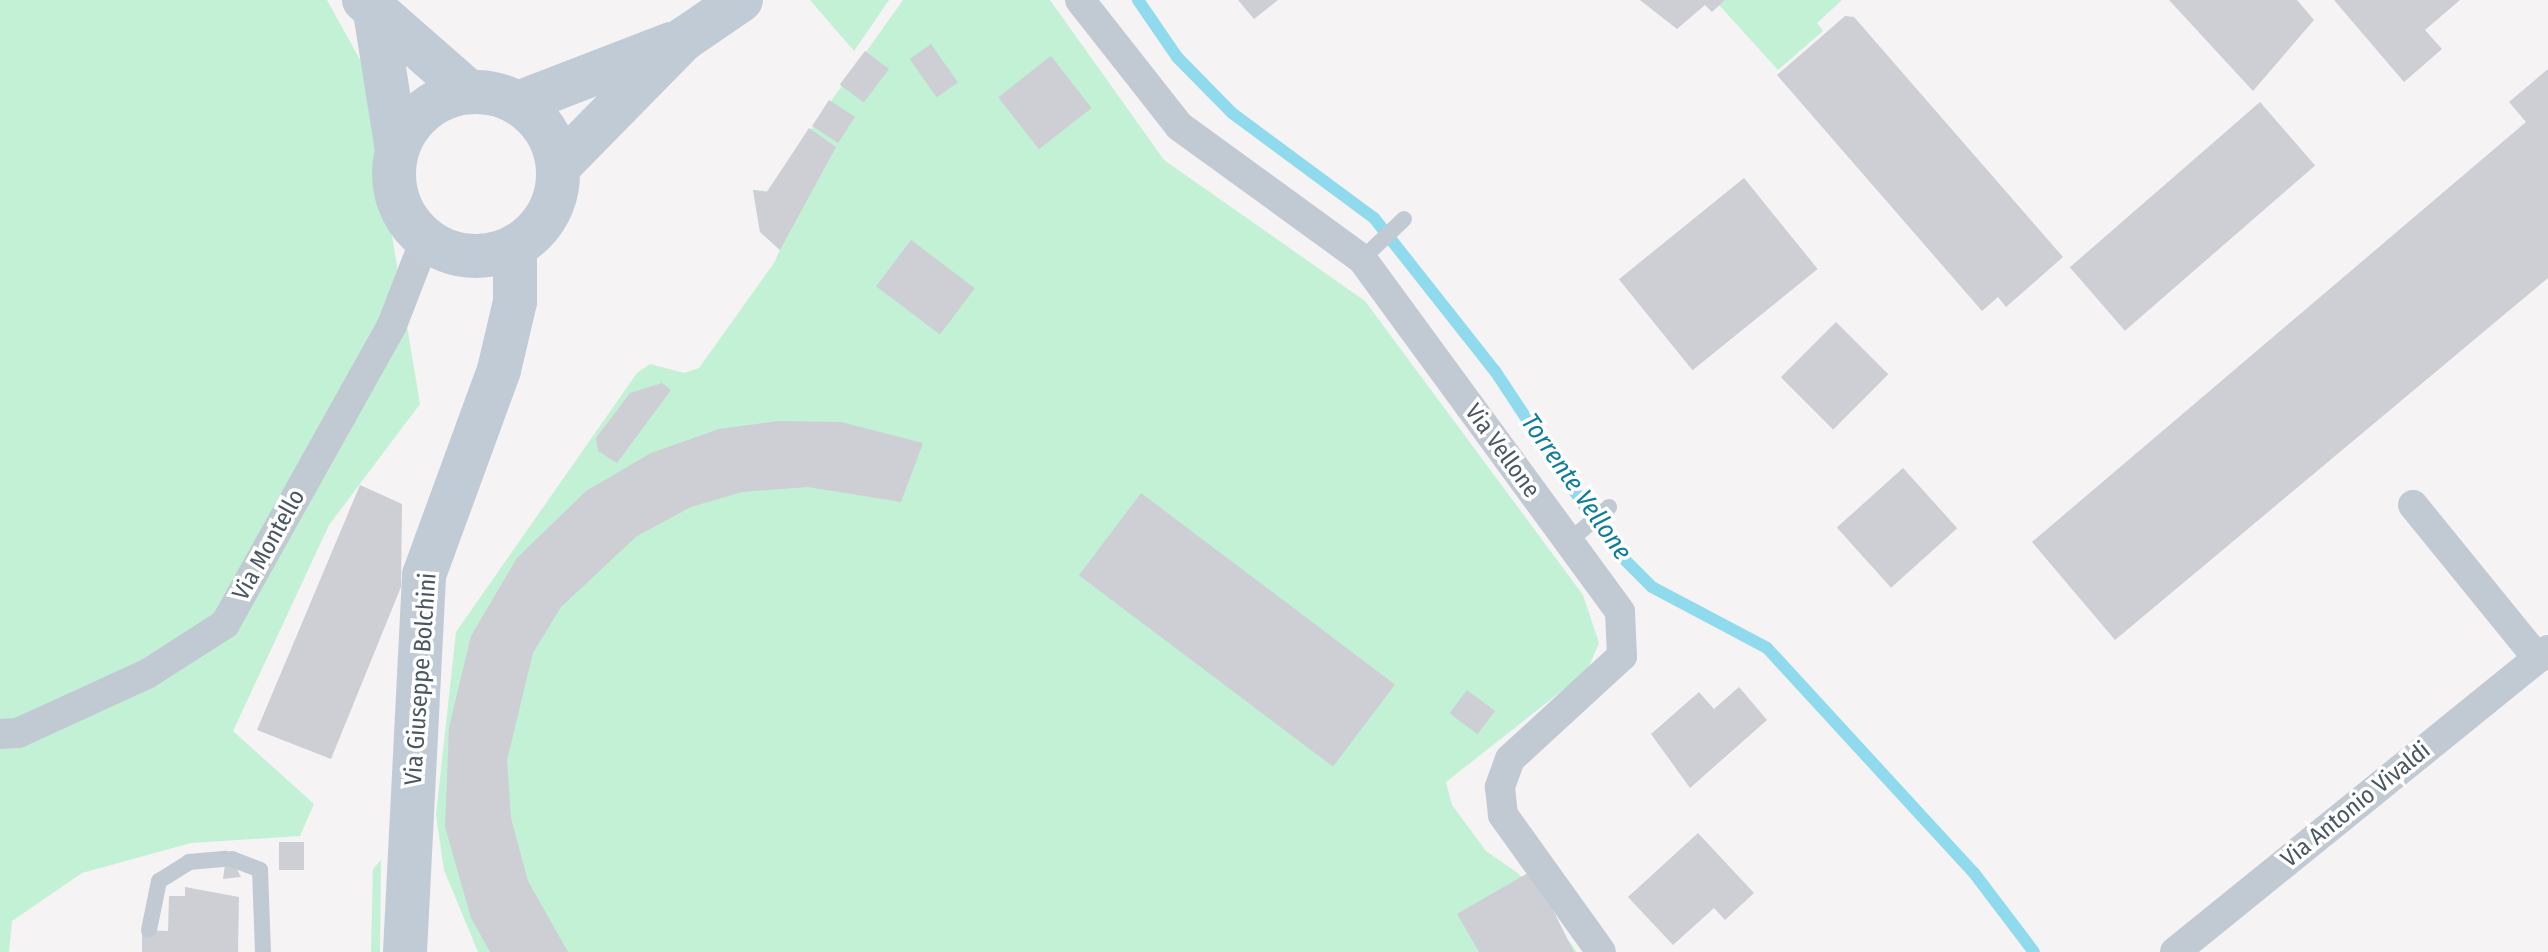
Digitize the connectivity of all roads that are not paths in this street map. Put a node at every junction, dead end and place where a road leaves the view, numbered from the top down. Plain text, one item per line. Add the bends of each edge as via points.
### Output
1 (741, 0) edge
2 (1080, 0) edge
3 (370, 9) edge
4 (684, 39) junction
5 (469, 92) junction
6 (518, 103) junction
7 (397, 150) junction
8 (558, 167) junction
9 (1404, 219) dead end
10 (425, 240) junction
11 (515, 246) junction
12 (470, 257) junction
13 (1362, 259) junction
14 (499, 370) junction
15 (2413, 505) dead end
16 (1609, 507) dead end
17 (1568, 542) junction
18 (2545, 660) edge
19 (0, 734) edge
20 (149, 930) dead end
21 (263, 952) edge
22 (405, 952) edge
23 (1601, 952) edge
24 (2175, 952) edge

1 - 4 main road
2 - 13 street, Via Vellone via 1179,126
3 - 5 main road
3 - 7 main road
4 - 6 main road
4 - 8 main road
5 - 6 main road
5 - 7 main road via 424,110
6 - 8 main road via 539,120
7 - 10 main road via 397,201
8 - 11 main road via 548,213
9 - 13 lane
10 - 12 main road
10 - 19 street, Via Montello via 392,325 225,624 147,674 18,733
11 - 12 main road
11 - 14 main road, Via Giuseppe Bolchini via 515,302
12 - 14 main road, Via Giuseppe Bolchini via 490,308
13 - 17 street, Via Vellone
14 - 22 main road, Via Giuseppe Bolchini via 424,575
15 - 18 street, Via Antonio Vivaldi
16 - 17 lane
17 - 23 street, Via Vellone via 1620,612 1622,656 1510,759 1500,801
18 - 24 street, Via Antonio Vivaldi
20 - 21 lane via 159,881 189,862 229,859 260,870

